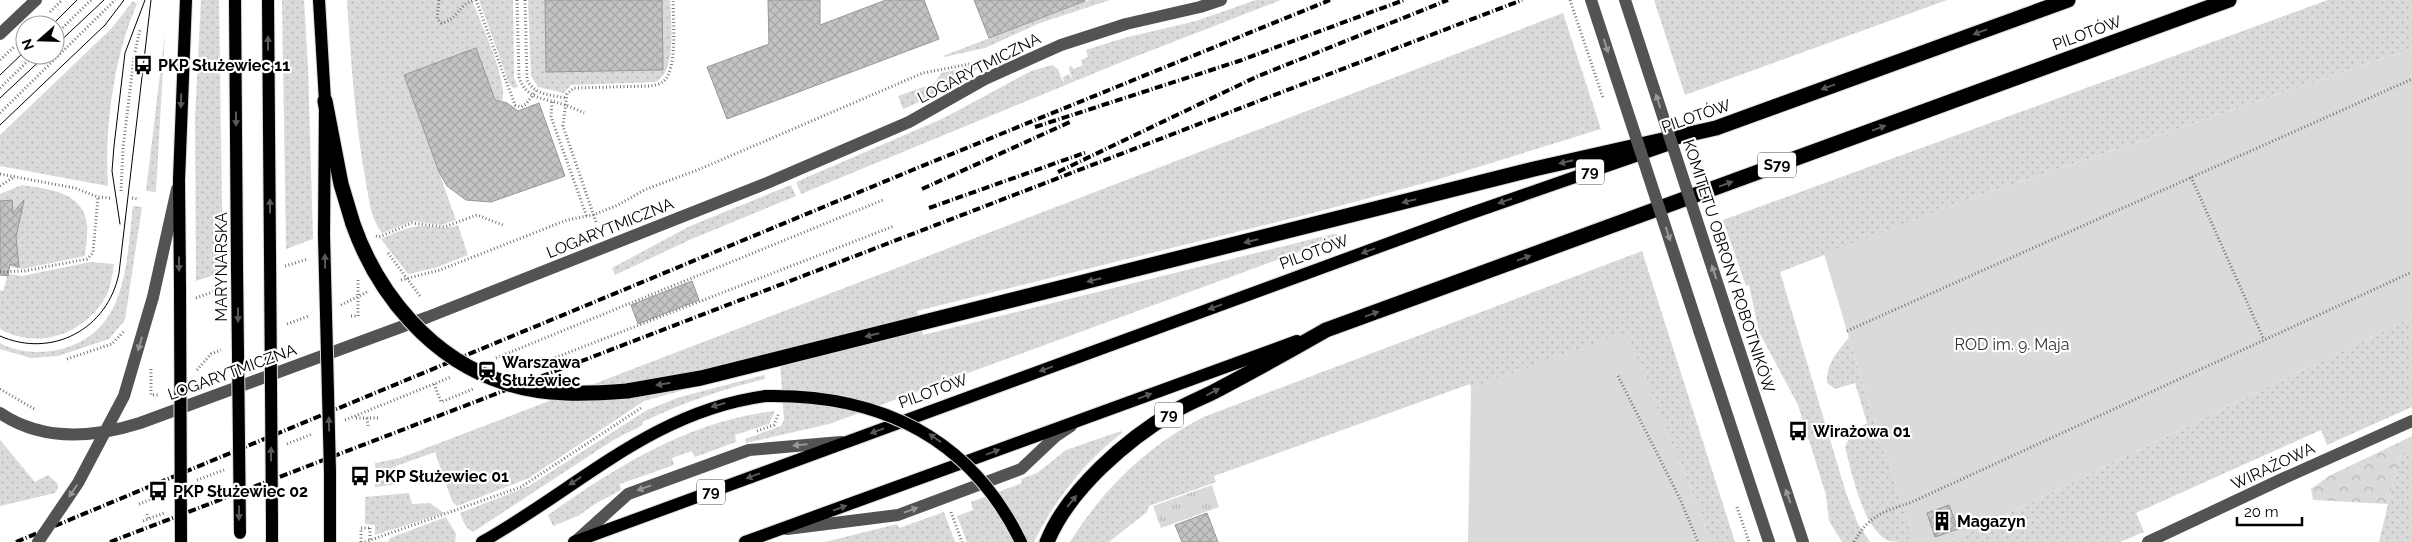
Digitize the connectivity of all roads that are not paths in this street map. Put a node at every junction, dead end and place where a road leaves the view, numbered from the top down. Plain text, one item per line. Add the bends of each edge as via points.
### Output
1 (36, 0) edge
2 (186, 0) edge
3 (235, 0) edge
4 (268, 0) edge
5 (320, 0) edge
6 (1221, 0) edge
7 (1590, 0) edge
8 (1625, 0) edge
9 (2068, 0) edge
10 (2229, 0) edge
11 (0, 34) edge
12 (325, 101) junction
13 (1716, 128) junction
14 (179, 180) junction
15 (1326, 330) junction
16 (0, 413) edge
17 (1084, 419) junction
18 (2412, 421) edge
19 (848, 441) junction
20 (777, 530) junction
21 (240, 537) edge
22 (38, 542) edge
23 (181, 542) edge
24 (272, 542) edge
25 (330, 542) edge
26 (482, 542) edge
27 (575, 542) edge
28 (745, 542) edge
29 (1021, 542) edge
30 (1046, 542) edge
31 (1769, 542) edge
32 (1803, 542) edge
33 (2148, 542) edge

1 - 11 street
2 -> 14 main road
3 -> 21 main road, MARYNARSKA, bridge
24 -> 4 main road, bridge
5 - 12 main road
6 - 16 street, LOGARYTMICZNA via 1060,45 985,79 915,120 767,183 428,317 140,423 116,431 76,436 40,430
7 -> 31 street, bridge
32 -> 8 street, KOMITETU OBRONY ROBOTNIKÓW, bridge
9 -> 13 highway, PILOTÓW
15 -> 10 highway, PILOTÓW / S79
13 -> 12 highway, bridge via 1534,169 701,378 590,394 506,383 441,347 409,321 372,271 353,224 341,184
25 -> 12 main road, bridge via 324,235
13 -> 19 main road, PILOTÓW / 79 via 1463,216
14 -> 22 street, bridge via 153,297 124,396 78,484
14 -> 23 main road, bridge
17 -> 15 main road, PILOTÓW
30 -> 15 highway, 79 via 1068,506 1098,470 1146,429
20 -> 17 main road, PILOTÓW
20 -> 17 street via 898,515 1021,469 1060,432
18 - 33 street, WIRAŻOWA
19 -> 27 main road, PILOTÓW / 79
19 -> 27 street via 748,450 628,494
20 - 28 main road, PILOTÓW
29 -> 26 main road, bridge via 995,498 977,476 932,435 884,413 815,396 766,396 703,409 658,430

